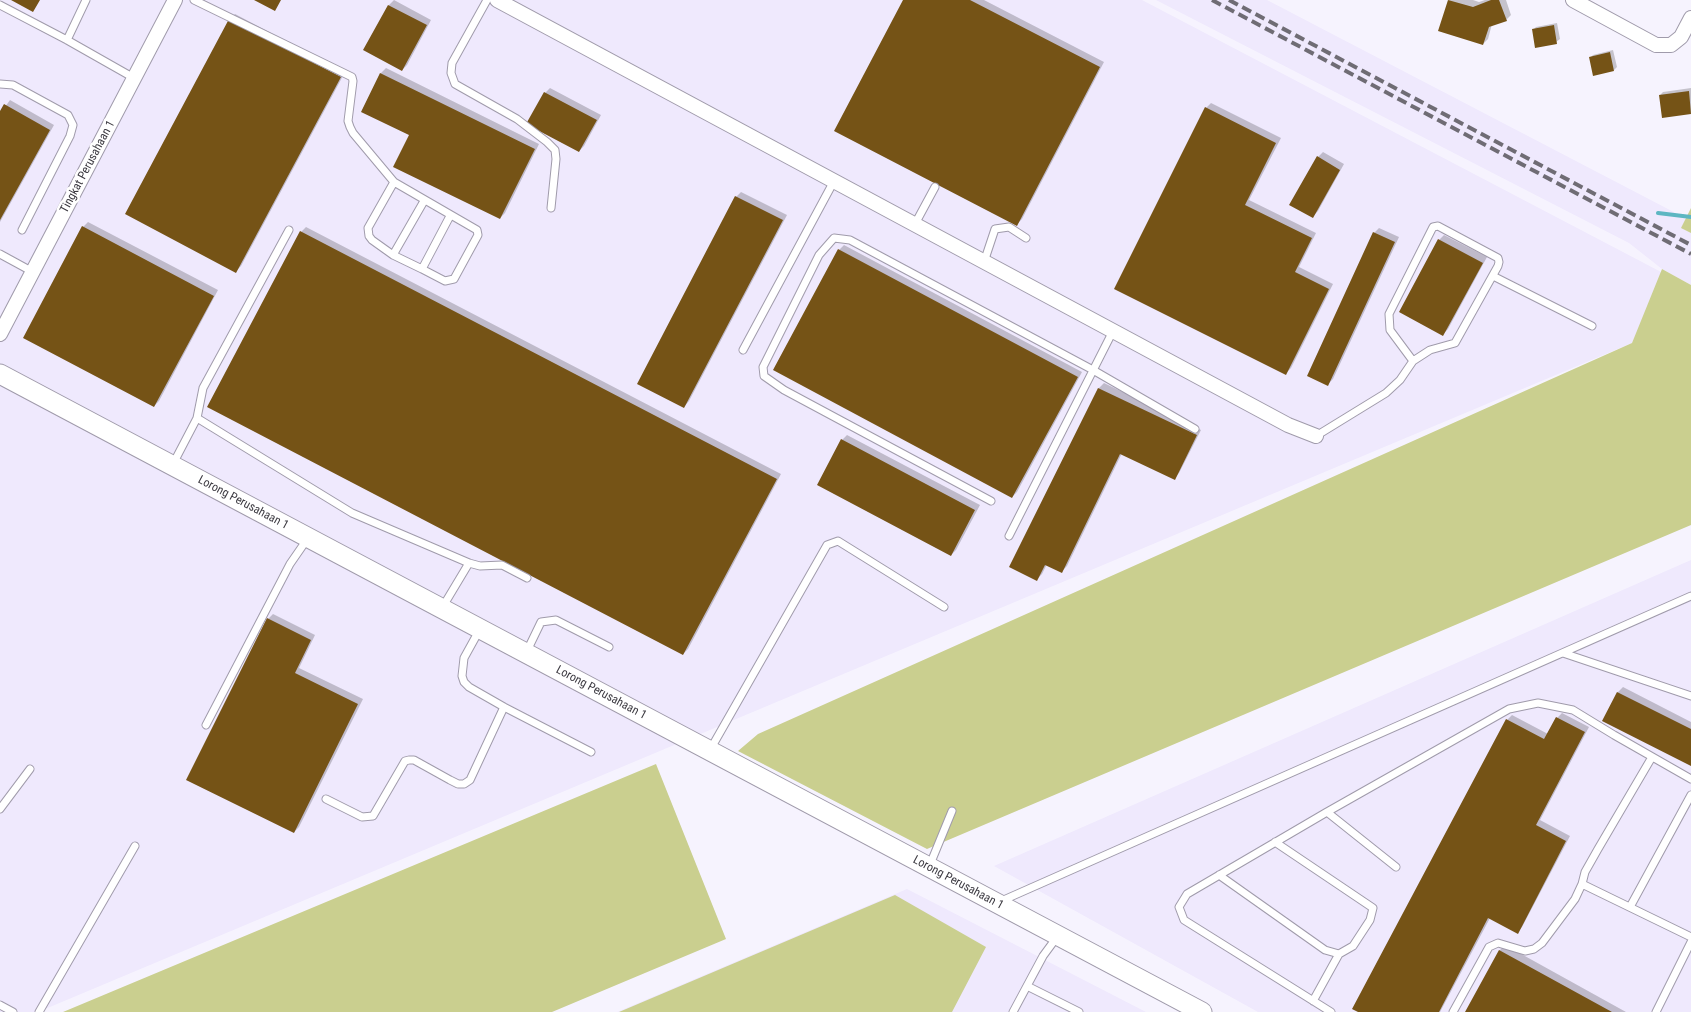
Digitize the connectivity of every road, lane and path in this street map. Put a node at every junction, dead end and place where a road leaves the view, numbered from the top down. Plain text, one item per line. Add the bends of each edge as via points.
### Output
1 (86, 0) edge
2 (175, 0) edge
3 (194, 0) edge
4 (487, 0) edge
5 (1573, 0) edge
6 (504, 2) edge
7 (0, 6) edge
8 (1691, 18) edge
9 (67, 40) junction
10 (134, 78) junction
11 (0, 84) edge
12 (834, 181) junction
13 (394, 182) junction
14 (935, 187) dead end
15 (424, 201) junction
16 (551, 208) dead end
17 (450, 216) junction
18 (915, 224) junction
19 (22, 230) dead end
20 (289, 230) dead end
21 (1026, 238) dead end
22 (0, 254) edge
23 (393, 255) junction
24 (984, 262) junction
25 (422, 269) junction
26 (33, 272) junction
27 (1493, 276) junction
28 (1592, 326) dead end
29 (1113, 331) junction
30 (0, 334) edge
31 (743, 350) dead end
32 (1413, 361) junction
33 (1093, 370) junction
34 (0, 374) edge
35 (197, 418) junction
36 (1195, 429) dead end
37 (1316, 436) joint
38 (172, 465) junction
39 (991, 501) dead end
40 (1009, 536) dead end
41 (308, 537) junction
42 (469, 563) junction
43 (527, 578) dead end
44 (1691, 596) edge
45 (944, 607) dead end
46 (442, 609) junction
47 (480, 629) junction
48 (609, 647) dead end
49 (526, 653) junction
50 (1563, 653) junction
51 (1691, 696) edge
52 (504, 707) junction
53 (206, 725) dead end
54 (710, 751) junction
55 (591, 752) dead end
56 (1652, 757) junction
57 (30, 769) dead end
58 (1691, 779) edge
59 (1691, 794) edge
60 (326, 799) dead end
61 (0, 809) edge
62 (952, 811) dead end
63 (1327, 812) junction
64 (1275, 842) junction
65 (135, 846) dead end
66 (929, 867) junction
67 (1396, 867) dead end
68 (1218, 875) junction
69 (1582, 884) junction
70 (996, 903) junction
71 (1630, 907) junction
72 (1057, 935) junction
73 (1691, 937) edge
74 (1691, 942) edge
75 (1339, 954) junction
76 (1027, 986) junction
77 (1313, 1001) junction
78 (0, 1005) edge
79 (13, 1012) edge
80 (39, 1012) edge
81 (1013, 1012) edge
82 (1079, 1012) edge
83 (1202, 1012) edge
84 (1330, 1012) edge
85 (1453, 1012) edge
86 (1656, 1012) edge

1 - 9 lane
2 - 10 street, Tingkat Perusahaan 1
3 - 13 lane via 349,74 353,81 350,127
4 - 16 lane via 452,63 451,74 455,84 517,119 555,150
5 - 8 street via 1656,45 1670,45 1681,37
6 - 12 street
7 - 9 lane
9 - 10 lane
10 - 26 street, Tingkat Perusahaan 1
11 - 19 lane via 13,85 45,102 68,115 73,125
12 - 18 street
12 - 31 lane
13 - 15 lane
13 - 23 lane via 368,228 372,240
14 - 18 lane
15 - 17 lane
15 - 23 lane
17 - 25 lane
17 - 25 lane via 477,230 478,235 454,279 445,281
18 - 24 street
20 - 35 lane via 203,388
21 - 24 lane via 1009,227 995,229
22 - 26 lane
23 - 25 lane
24 - 29 street
26 - 30 street, Tingkat Perusahaan 1
27 - 28 lane
27 - 32 lane via 1455,343 1430,350
27 - 32 lane via 1498,258 1443,227 1433,227 1389,314 1390,330
29 - 33 lane
29 - 37 street
32 - 37 lane via 1386,393
33 - 36 lane
33 - 39 lane via 850,240 834,238 818,256 763,367 764,376 784,390
33 - 40 lane
34 - 38 street, Lorong Perusahaan 1
35 - 38 lane
35 - 42 lane via 352,513
38 - 41 street, Lorong Perusahaan 1
41 - 46 street, Lorong Perusahaan 1
41 - 53 lane via 290,564
42 - 43 lane via 502,565
42 - 46 lane
44 - 50 lane
45 - 54 lane via 838,541 827,546
46 - 47 street, Lorong Perusahaan 1
47 - 49 street, Lorong Perusahaan 1
47 - 52 lane via 464,658 462,676 469,687
48 - 49 lane via 556,620 541,622
49 - 54 street, Lorong Perusahaan 1
50 - 51 lane
50 - 70 lane
52 - 55 lane
52 - 60 lane via 470,780 464,784 409,760 405,761 373,816 362,817
54 - 66 street, Lorong Perusahaan 1
56 - 58 lane
56 - 63 lane via 1573,710 1538,703 1509,708
56 - 69 lane via 1585,872
57 - 61 lane
59 - 71 lane
62 - 66 lane
63 - 64 lane
63 - 67 lane
64 - 68 lane
64 - 75 lane via 1372,908 1370,920 1353,946
65 - 80 lane
66 - 70 street, Lorong Perusahaan 1
68 - 75 lane via 1325,950
68 - 77 lane via 1186,894 1179,907 1184,920
69 - 71 lane
69 - 85 lane via 1575,899 1534,949 1525,950 1498,942 1489,947
70 - 72 street, Lorong Perusahaan 1
71 - 73 lane
72 - 76 lane
72 - 83 street, Lorong Perusahaan 1
74 - 86 lane
75 - 77 lane
76 - 81 lane
76 - 82 lane
77 - 84 lane
78 - 79 lane

